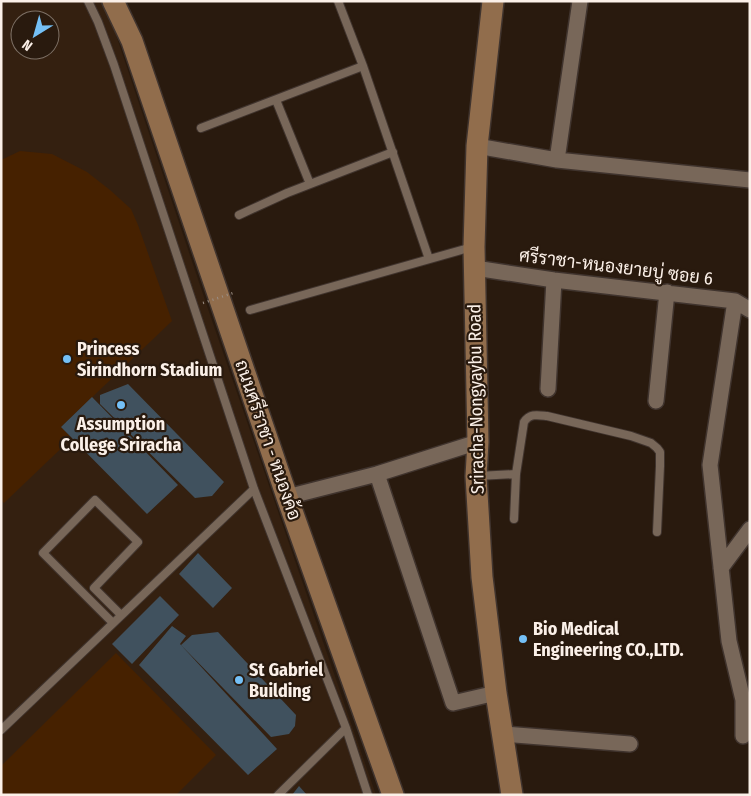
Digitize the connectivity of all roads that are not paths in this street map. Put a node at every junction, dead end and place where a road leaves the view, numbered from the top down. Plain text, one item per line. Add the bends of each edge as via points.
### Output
1 (88, 1) edge
2 (113, 1) edge
3 (338, 1) edge
4 (493, 1) edge
5 (580, 1) edge
6 (363, 66) junction
7 (276, 100) junction
8 (201, 128) dead end
9 (477, 146) junction
10 (393, 152) junction
11 (558, 160) junction
12 (750, 180) edge
13 (310, 184) junction
14 (239, 215) dead end
15 (474, 247) junction
16 (429, 259) junction
17 (475, 268) junction
18 (554, 280) junction
19 (667, 292) junction
20 (736, 301) junction
21 (250, 310) dead end
22 (750, 310) edge
23 (548, 389) dead end
24 (656, 401) dead end
25 (478, 442) junction
26 (377, 474) junction
27 (516, 474) junction
28 (476, 476) junction
29 (254, 489) junction
30 (287, 497) junction
31 (514, 520) dead end
32 (750, 529) edge
33 (657, 532) dead end
34 (721, 568) junction
35 (121, 615) junction
36 (113, 623) junction
37 (496, 693) junction
38 (747, 695) edge
39 (346, 728) junction
40 (1, 730) edge
41 (503, 734) junction
42 (743, 736) dead end
43 (630, 744) dead end
44 (278, 795) edge
45 (368, 795) edge
46 (393, 795) edge
47 (512, 795) edge

1 - 29 lane via 114,66
2 - 30 main road, ถนนศรีราชา - หนองค้อ via 132,41
3 - 6 lane
4 - 9 main road, Sriracha-Nongyaybu Road
5 - 11 street
6 - 7 lane
6 - 10 lane
7 - 8 lane
7 - 13 lane
9 - 11 street
9 - 15 main road, Sriracha-Nongyaybu Road
10 - 13 lane
10 - 16 lane
11 - 12 street
13 - 14 lane
15 - 16 lane
15 - 17 main road, Sriracha-Nongyaybu Road
16 - 21 lane
17 - 18 street, ศรีราชา-หนองยายบู่ ซอย 6
17 - 25 main road, Sriracha-Nongyaybu Road
18 - 19 street, ศรีราชา-หนองยายบู่ ซอย 6
18 - 23 street
19 - 20 street, ศรีราชา-หนองยายบู่ ซอย 6
19 - 24 street
20 - 22 street, ศรีราชา-หนองยายบู่ ซอย 6
20 - 34 street via 710,465
25 - 26 street
25 - 28 main road, Sriracha-Nongyaybu Road
26 - 30 street
26 - 37 street via 453,703
27 - 28 lane
27 - 31 lane
27 - 33 lane via 524,422 533,415 651,443 660,452
28 - 37 main road, Sriracha-Nongyaybu Road via 482,577
29 - 35 lane
29 - 39 lane
30 - 46 main road, ถนนศรีราชา - หนองค้อ
32 - 34 street
34 - 38 street via 729,641
35 - 36 lane
35 - 36 lane via 94,588 138,542 95,500 43,553
36 - 40 lane
37 - 41 main road, Sriracha-Nongyaybu Road
38 - 42 street
39 - 44 lane
39 - 45 lane
41 - 43 street
41 - 47 main road, Sriracha-Nongyaybu Road

